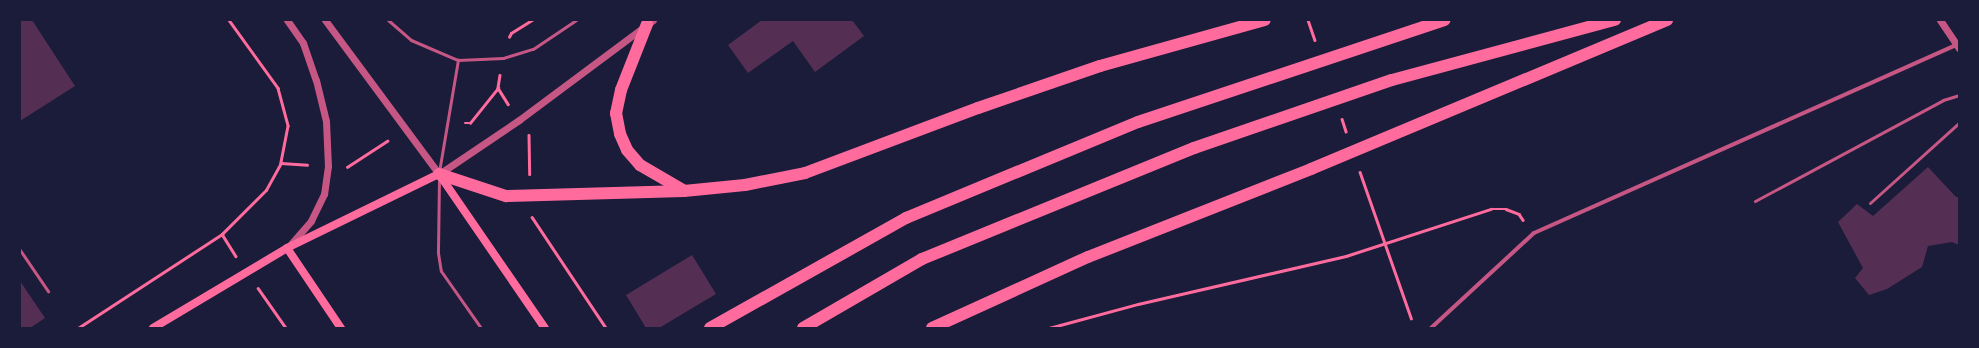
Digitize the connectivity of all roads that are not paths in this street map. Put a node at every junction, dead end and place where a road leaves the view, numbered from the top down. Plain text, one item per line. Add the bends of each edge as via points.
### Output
1 (287, 20) edge
2 (325, 20) edge
3 (388, 20) edge
4 (576, 20) edge
5 (1265, 20) edge
6 (1444, 20) edge
7 (1615, 20) edge
8 (1667, 20) edge
9 (1940, 20) edge
10 (650, 22) edge
11 (1958, 47) edge
12 (458, 60) junction
13 (1959, 94) edge
14 (1959, 123) edge
15 (439, 174) junction
16 (684, 191) junction
17 (1755, 201) dead end
18 (1870, 203) dead end
19 (287, 248) junction
20 (20, 250) edge
21 (48, 290) dead end
22 (153, 328) edge
23 (341, 328) edge
24 (481, 328) edge
25 (545, 328) edge
26 (710, 328) edge
27 (803, 328) edge
28 (932, 328) edge
29 (1431, 328) edge

1 - 19 street via 303,42 316,80 326,121 328,166 324,194 311,221
2 - 15 street
3 - 12 lane via 412,40
4 - 12 lane via 533,49 503,58
5 - 16 highway via 1100,66 806,173 744,186
6 - 26 highway via 1138,122 906,218
7 - 27 highway via 1392,80 1194,148 922,259
8 - 28 highway via 1311,169 1088,257
9 - 11 street
10 - 15 street via 518,120
10 - 16 highway via 621,90 616,113 620,134 627,150 640,165
11 - 29 street via 1534,233
12 - 15 lane
13 - 17 lane via 1943,100
14 - 18 lane
15 - 16 highway via 506,196
15 - 19 main road
15 - 24 lane via 438,253 441,271
15 - 25 main road
19 - 22 main road
19 - 23 main road
20 - 21 lane

